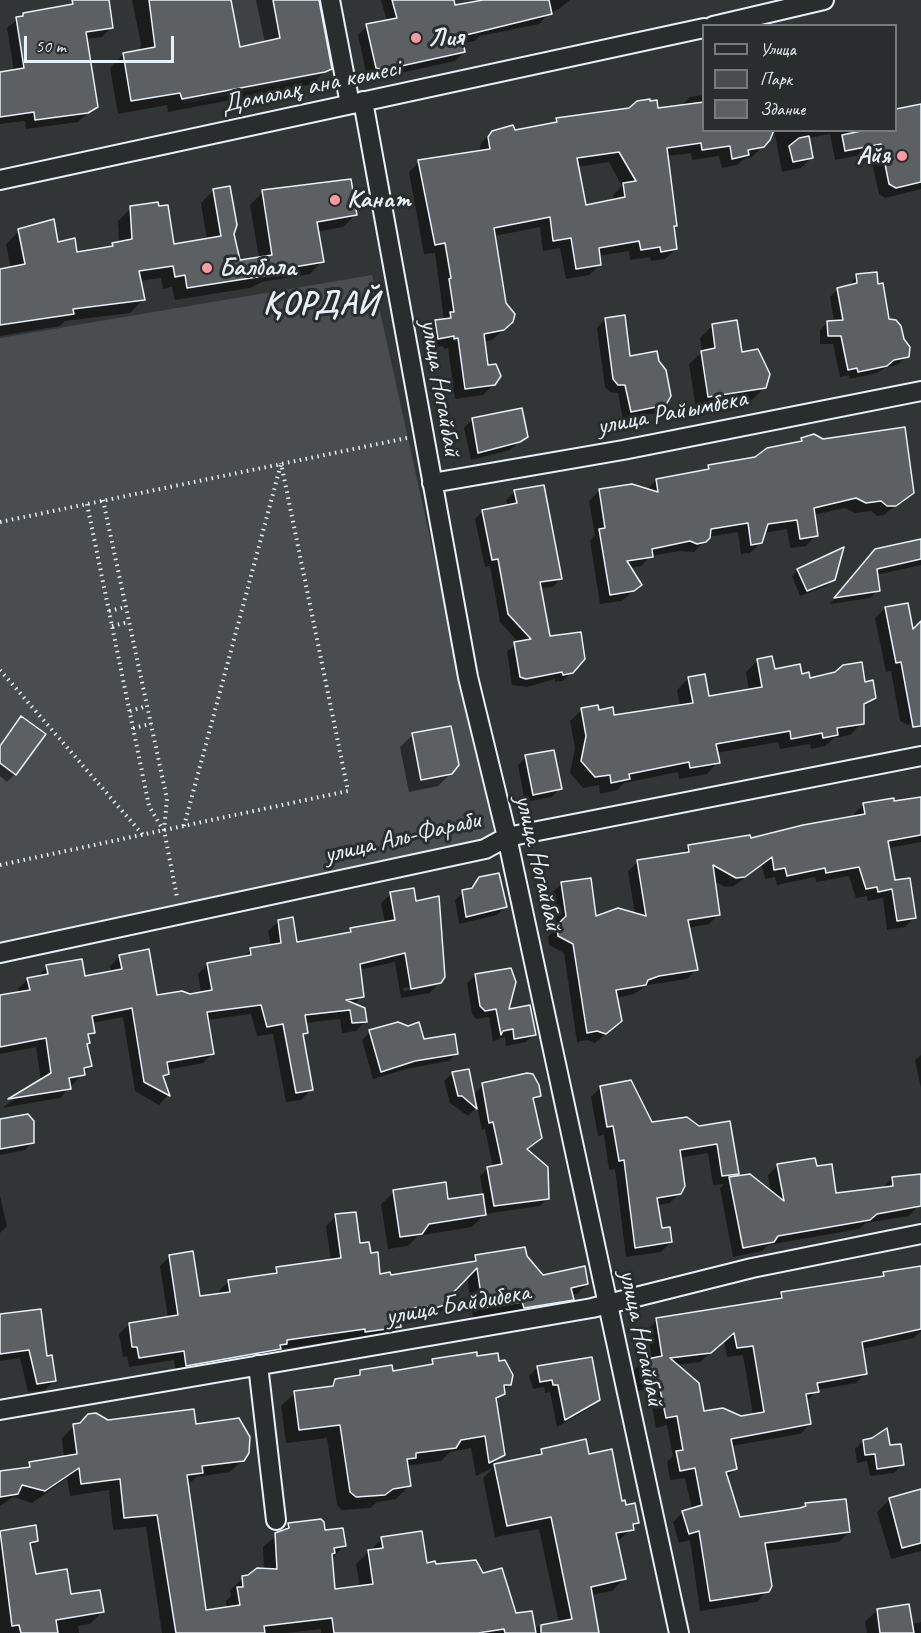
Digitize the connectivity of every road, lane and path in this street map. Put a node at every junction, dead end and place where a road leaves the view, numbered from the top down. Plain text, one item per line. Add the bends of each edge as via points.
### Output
1 (330, 0) edge
2 (824, 0) edge
3 (722, 24) edge
4 (702, 28) edge
5 (356, 103) junction
6 (0, 180) edge
7 (921, 391) edge
8 (423, 435) junction
9 (281, 463) junction
10 (432, 483) junction
11 (103, 500) junction
12 (87, 504) junction
13 (0, 522) edge
14 (126, 607) junction
15 (109, 611) junction
16 (129, 622) junction
17 (112, 626) junction
18 (0, 670) edge
19 (147, 706) junction
20 (129, 711) junction
21 (151, 724) junction
22 (133, 728) junction
23 (921, 756) edge
24 (184, 826) junction
25 (164, 830) junction
26 (143, 835) junction
27 (507, 837) junction
28 (0, 865) edge
29 (181, 915) junction
30 (0, 953) edge
31 (921, 1234) edge
32 (608, 1302) junction
33 (258, 1365) junction
34 (0, 1410) edge
35 (276, 1520) dead end
36 (679, 1633) edge

1 - 5 street, улица Ногайбай
2 - 3 street
4 - 5 street, Домалақ ана көшесі
5 - 6 street, Домалақ ана көшесі
5 - 8 street, улица Ногайбай
7 - 10 street, улица Райымбека
8 - 9 path
8 - 10 street, улица Ногайбай
9 - 11 path
9 - 24 path
9 - 24 path via 348,791
10 - 27 street, улица Ногайбай via 468,677
11 - 12 path
11 - 14 path
12 - 13 path
12 - 15 path
14 - 15 path
14 - 16 path
15 - 17 path
16 - 17 path
16 - 19 path
17 - 20 path
18 - 26 path
19 - 20 path
19 - 21 path
20 - 22 path
21 - 22 path
21 - 25 path via 167,799
22 - 25 path via 149,806
23 - 27 street, улица Аль-Фараби
24 - 25 path
25 - 26 path
25 - 29 path
26 - 28 path
27 - 29 street, улица Аль-Фараби via 485,849
27 - 32 street, улица Ногайбай
29 - 30 street, улица Аль-Фараби
31 - 32 street, улица Байдибека
32 - 33 street, улица Байдибека via 581,1310
32 - 36 street, улица Ногайбай
33 - 34 street, улица Байдибека
33 - 35 street

